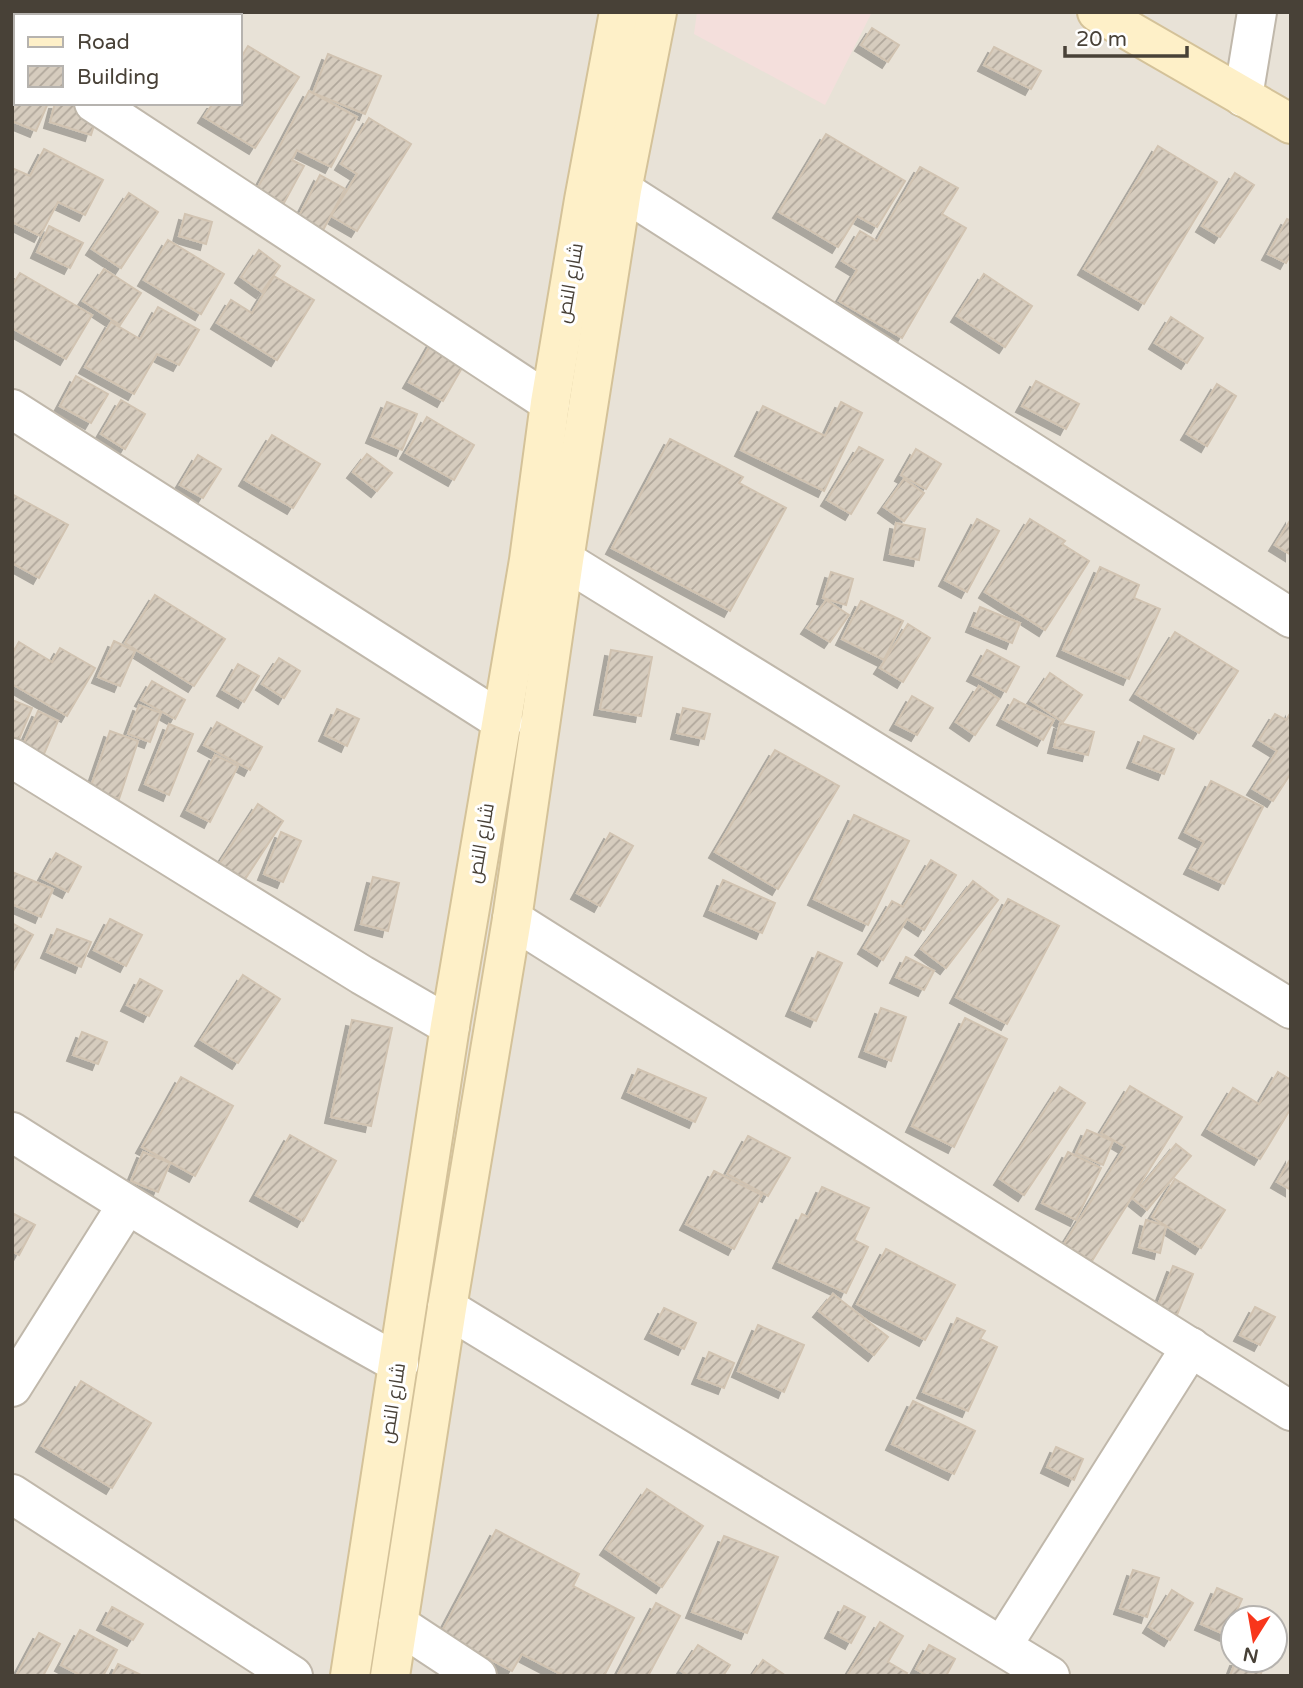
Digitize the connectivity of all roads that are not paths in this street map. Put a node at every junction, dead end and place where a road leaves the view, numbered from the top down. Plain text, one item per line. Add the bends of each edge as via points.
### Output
1 (619, 12) edge
2 (657, 12) edge
3 (1097, 12) edge
4 (1257, 12) edge
5 (1243, 97) junction
6 (97, 105) edge
7 (1291, 124) edge
8 (622, 190) junction
9 (550, 403) junction
10 (12, 410) edge
11 (564, 560) junction
12 (1291, 618) edge
13 (503, 722) junction
14 (12, 758) edge
15 (512, 919) junction
16 (1291, 1009) edge
17 (450, 1026) junction
18 (12, 1132) edge
19 (127, 1205) junction
20 (447, 1308) junction
21 (1191, 1347) junction
22 (399, 1364) junction
23 (12, 1387) edge
24 (1291, 1411) edge
25 (12, 1494) edge
26 (398, 1624) junction
27 (1002, 1646) junction
28 (293, 1676) edge
29 (350, 1676) edge
30 (390, 1676) edge
31 (477, 1676) edge
32 (1050, 1676) edge

1 - 9 main road, شارع النص
2 - 8 main road, شارع النص
3 - 5 main road
4 - 5 street
5 - 7 main road
6 - 9 street
8 - 11 main road, شارع النص
8 - 12 street
9 - 13 main road, شارع النص
10 - 13 street
11 - 15 main road, شارع النص
11 - 16 street
13 - 17 main road, شارع النص
14 - 17 street
15 - 20 main road, شارع النص
15 - 21 street
17 - 22 main road, شارع النص
18 - 19 street
19 - 22 street
19 - 23 street
20 - 26 main road, شارع النص
20 - 27 street
21 - 24 street
21 - 27 street
22 - 29 main road, شارع النص
25 - 28 street
26 - 30 main road, شارع النص
26 - 31 street
27 - 32 street

